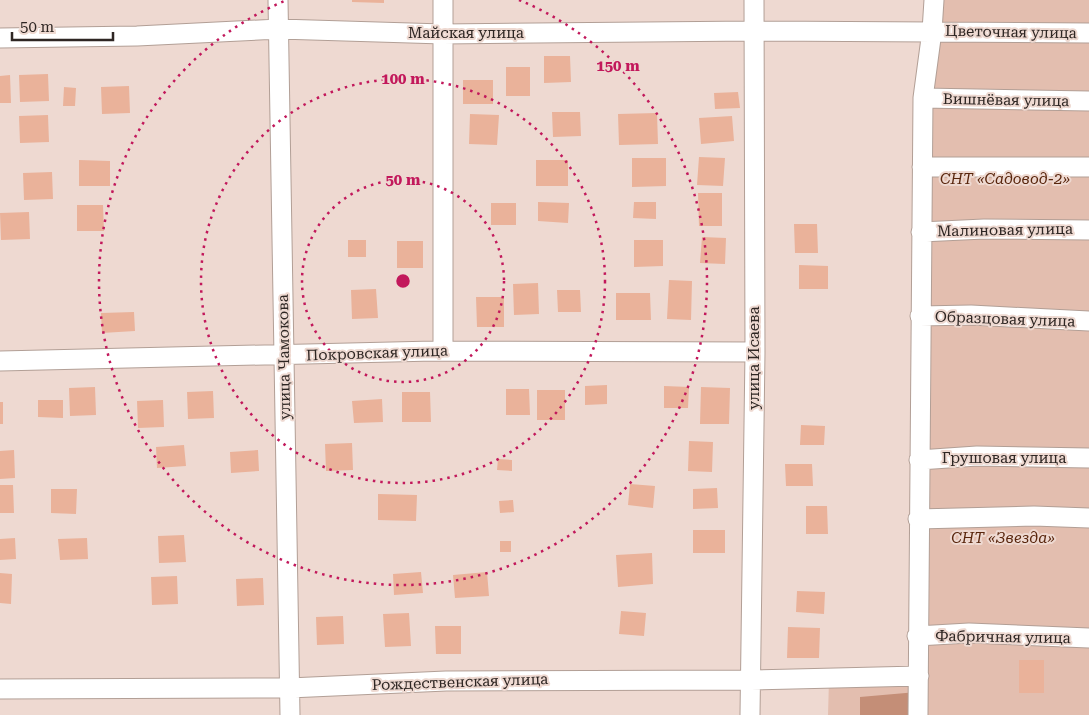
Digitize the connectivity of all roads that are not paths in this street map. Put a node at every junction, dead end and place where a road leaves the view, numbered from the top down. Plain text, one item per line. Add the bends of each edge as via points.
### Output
1 (278, 0) edge
2 (443, 0) edge
3 (754, 0) edge
4 (934, 0) edge
5 (278, 29) junction
6 (754, 31) junction
7 (932, 31) junction
8 (1089, 33) edge
9 (443, 34) junction
10 (0, 38) edge
11 (922, 98) junction
12 (1089, 102) edge
13 (922, 167) junction
14 (1089, 167) edge
15 (1089, 230) edge
16 (921, 232) junction
17 (920, 316) junction
18 (1089, 321) edge
19 (443, 351) junction
20 (755, 352) junction
21 (284, 356) junction
22 (0, 361) edge
23 (1089, 458) edge
24 (919, 460) junction
25 (1089, 518) edge
26 (918, 519) junction
27 (917, 636) junction
28 (1089, 638) edge
29 (919, 676) junction
30 (751, 680) junction
31 (290, 688) junction
32 (0, 689) edge
33 (290, 715) edge
34 (750, 715) edge
35 (918, 715) edge

1 - 5 street, улица Чамокова
2 - 9 street
3 - 6 street, улица Исаева
4 - 7 street
5 - 9 street, Майская улица
5 - 10 street, Майская улица
5 - 21 street, улица Чамокова
6 - 7 street, Майская улица
6 - 9 street, Майская улица
6 - 20 street, улица Исаева
7 - 8 street, Цветочная улица
7 - 11 street
9 - 19 street
11 - 12 street, Вишнёвая улица
11 - 13 street
13 - 14 street
13 - 16 street
15 - 16 street, Малиновая улица
16 - 17 street
17 - 18 street, Образцовая улица via 971,315
17 - 24 street
19 - 20 street, Покровская улица
19 - 21 street, Покровская улица
20 - 30 street, улица Исаева
21 - 22 street, Покровская улица
21 - 31 street, улица Чамокова
23 - 24 street, Грушовая улица via 978,456
24 - 26 street
25 - 26 street
26 - 27 street
27 - 28 street, Фабричная улица via 970,633
27 - 29 street
29 - 30 street, Рождественская улица
29 - 35 street
30 - 31 street, Рождественская улица via 466,681
30 - 34 street, улица Исаева
31 - 32 street, Рождественская улица
31 - 33 street, улица Чамокова

